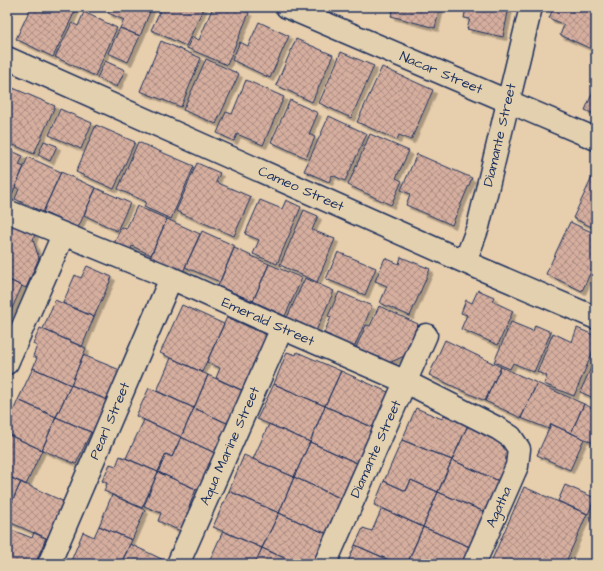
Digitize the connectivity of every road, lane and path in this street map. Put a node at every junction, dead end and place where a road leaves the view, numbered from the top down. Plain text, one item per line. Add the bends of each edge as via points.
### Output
1 (287, 7) edge
2 (531, 7) edge
3 (7, 58) edge
4 (508, 101) junction
5 (596, 139) edge
6 (7, 211) edge
7 (63, 235) junction
8 (465, 262) junction
9 (171, 278) junction
10 (596, 318) edge
11 (282, 328) junction
12 (426, 335) dead end
13 (7, 362) edge
14 (406, 382) junction
15 (519, 449) joint
16 (49, 564) edge
17 (178, 564) edge
18 (325, 564) edge
19 (474, 564) edge

1 - 4 street, Nacar Street
2 - 4 street, Diamante Street
3 - 8 street, Cameo Street
4 - 5 street, Nacar Street
4 - 8 street, Diamante Street via 478,227
6 - 7 street, Emerald Street
7 - 9 street, Emerald Street
7 - 13 street
8 - 10 street, Cameo Street
9 - 11 street, Emerald Street
9 - 16 street, Pearl Street
11 - 14 street, Emerald Street
11 - 17 street, Aqua Marine Street
12 - 14 street, Diamante Street
14 - 15 street, Emerald Street via 499,429 511,437
14 - 18 street, Diamante Street
15 - 19 street, Agatha via 517,466

